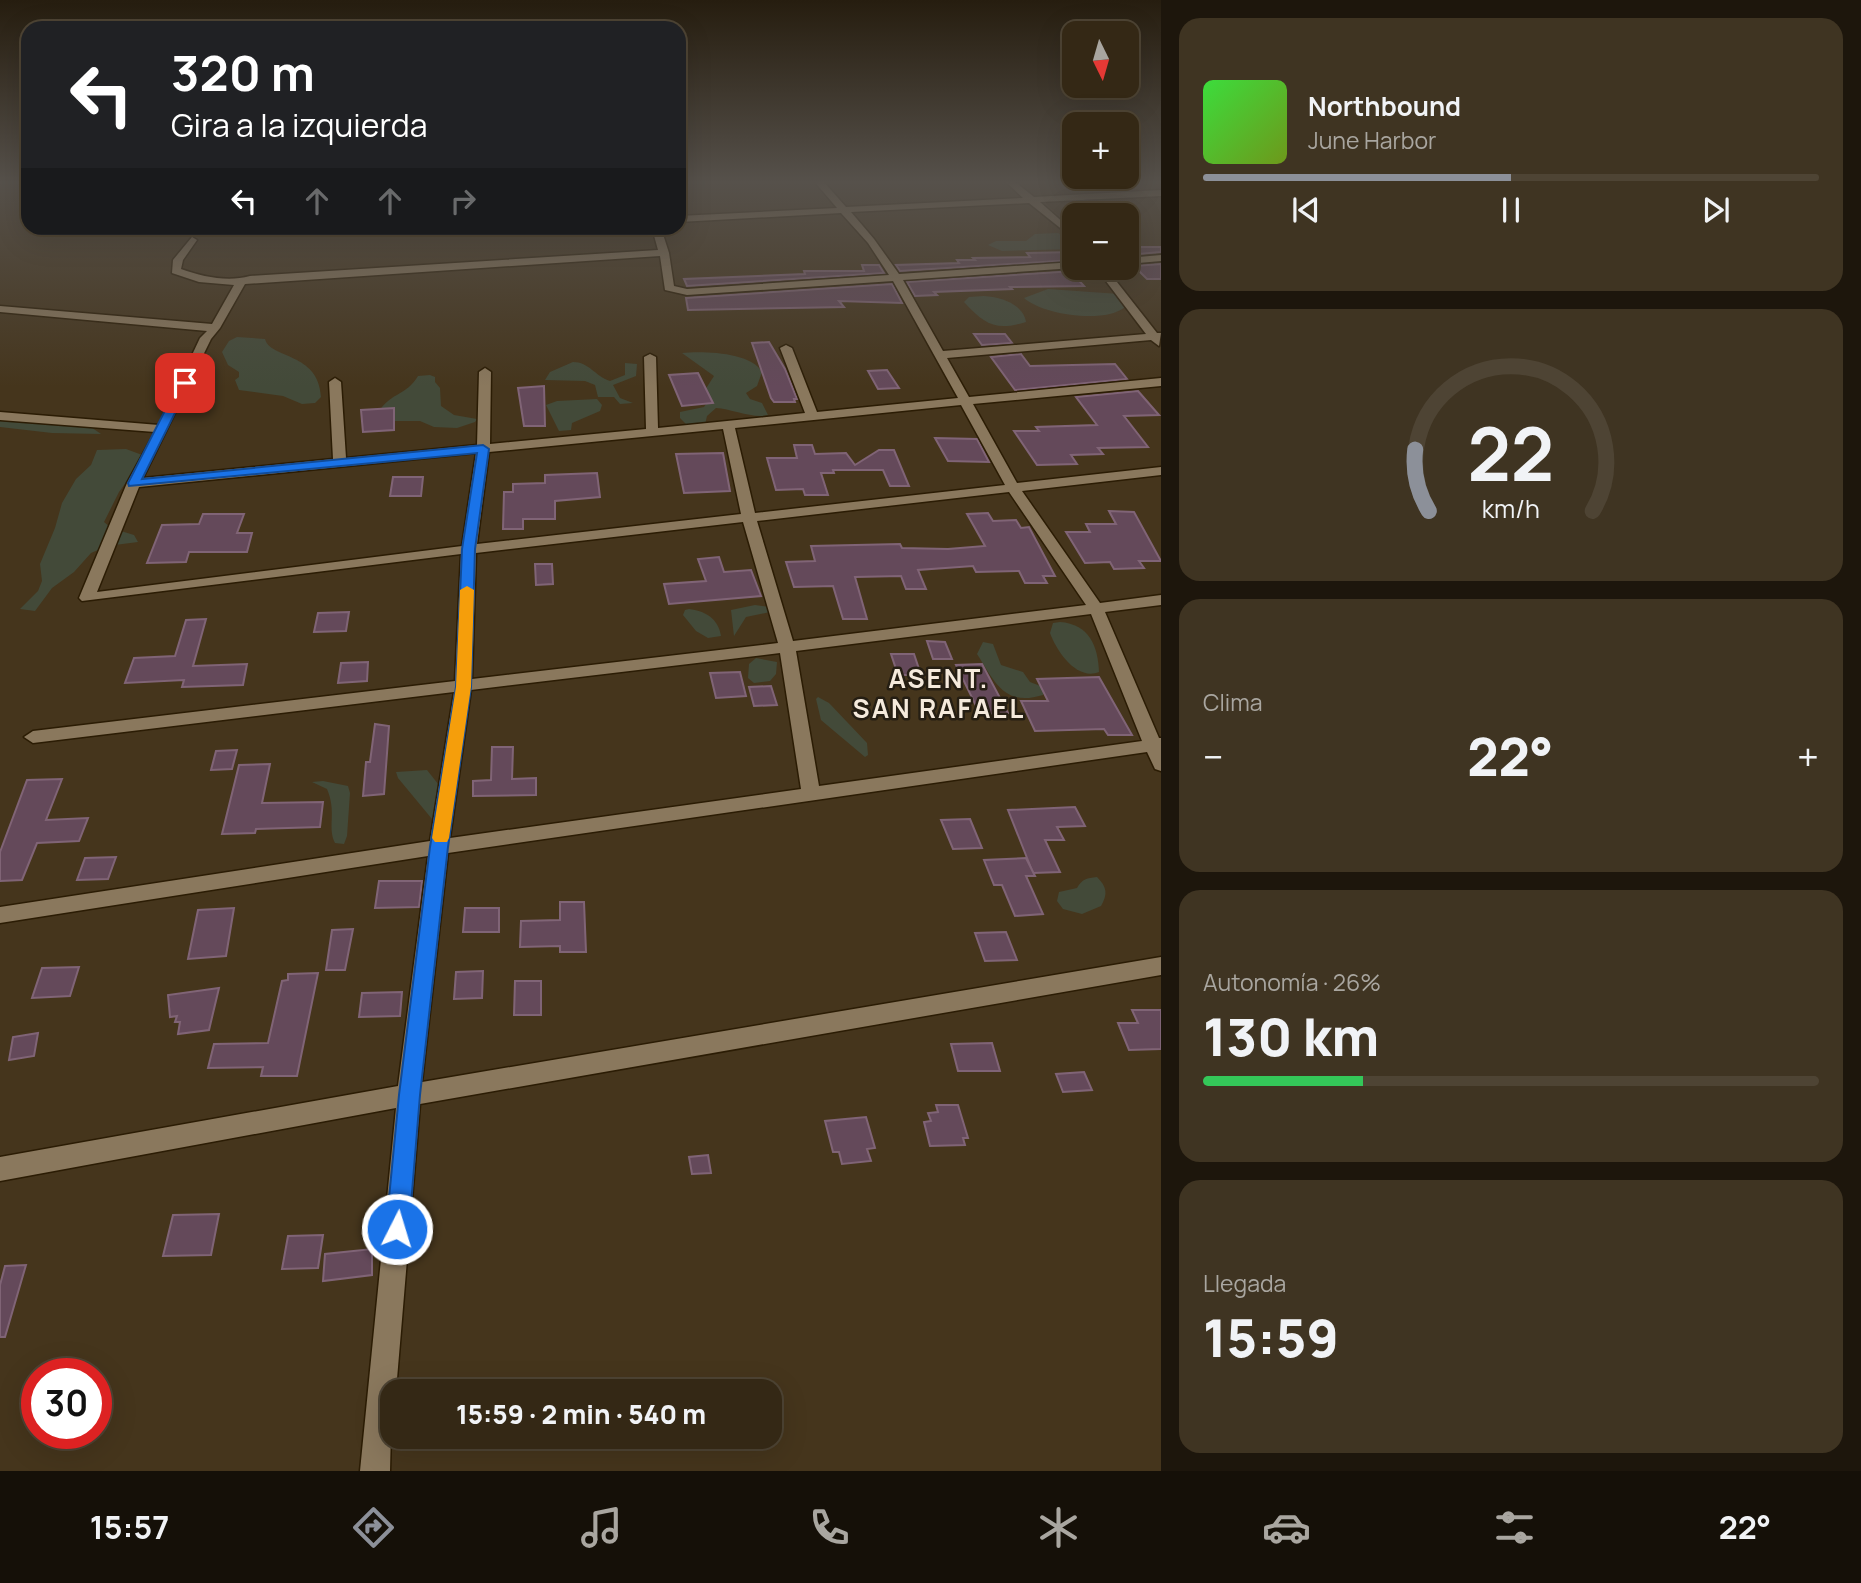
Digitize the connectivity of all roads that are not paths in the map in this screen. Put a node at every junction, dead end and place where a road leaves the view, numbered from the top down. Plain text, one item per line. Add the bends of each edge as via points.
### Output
1 (185, 250) edge
2 (663, 250) edge
3 (874, 250) edge
4 (664, 253) junction
5 (1161, 258) edge
6 (1139, 260) edge
7 (1062, 266) edge
8 (896, 277) junction
9 (1111, 280) edge
10 (241, 282) junction
11 (0, 309) edge
12 (215, 328) junction
13 (1158, 339) edge
14 (786, 348) dead end
15 (942, 355) junction
16 (650, 357) dead end
17 (485, 372) dead end
18 (335, 382) dead end
19 (1161, 382) edge
20 (966, 401) junction
21 (812, 415) junction
22 (0, 416) edge
23 (728, 425) junction
24 (163, 429) junction
25 (652, 431) junction
26 (483, 449) junction
27 (340, 462) junction
28 (1161, 471) edge
29 (134, 483) junction
30 (1014, 489) junction
31 (749, 518) junction
32 (469, 549) junction
33 (1161, 600) edge
34 (1096, 608) junction
35 (787, 647) junction
36 (463, 687) junction
37 (33, 737) dead end
38 (1156, 745) edge
39 (1161, 765) edge
40 (811, 794) junction
41 (439, 847) junction
42 (0, 915) edge
43 (1161, 966) edge
44 (409, 1095) junction
45 (0, 1169) edge
46 (375, 1471) edge

1 - 10 street via 176,271 199,279
2 - 4 street
3 - 8 street
4 - 8 street via 669,288 687,292
4 - 10 street
5 - 6 street
7 - 8 street
8 - 15 street
9 - 13 street
10 - 12 street
11 - 12 street
12 - 24 street
13 - 15 street
14 - 21 street
15 - 20 street
16 - 25 street
17 - 26 street
18 - 27 street
19 - 20 street
20 - 21 street
20 - 30 street
21 - 23 street
22 - 24 street
23 - 25 street
23 - 31 street
24 - 29 street
25 - 26 street
26 - 27 street
26 - 32 street
27 - 29 street
28 - 30 street
29 - 32 street via 86,598
30 - 31 street
30 - 34 street
31 - 32 street
31 - 35 street
32 - 36 street
33 - 34 street
34 - 35 street
34 - 38 street
35 - 36 street
35 - 40 street
36 - 37 street
36 - 41 street
38 - 39 street
38 - 40 street
40 - 41 street
41 - 42 street
41 - 44 street
43 - 44 street
44 - 45 street
44 - 46 street

